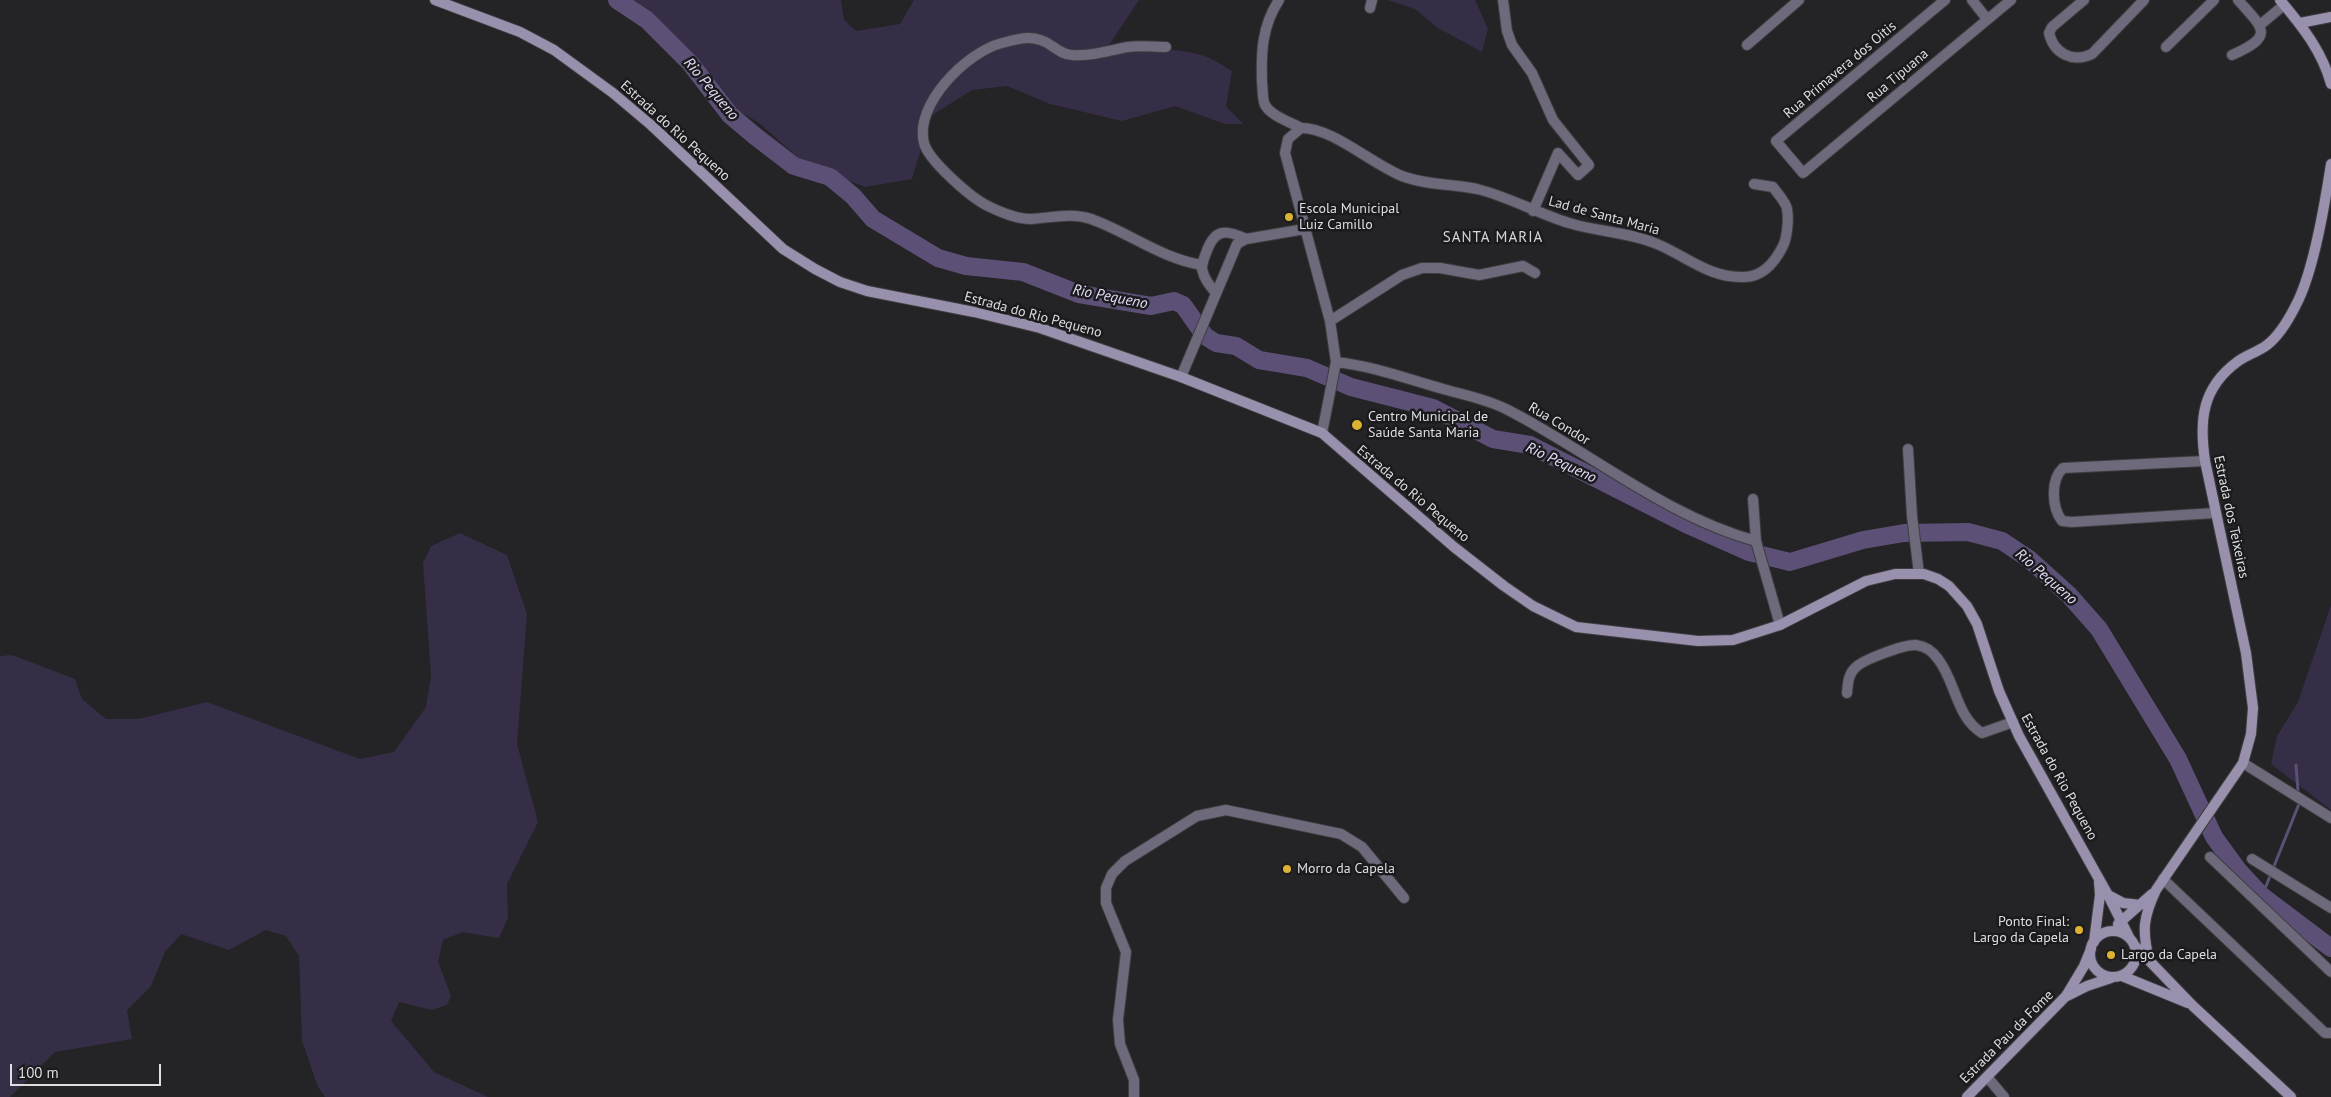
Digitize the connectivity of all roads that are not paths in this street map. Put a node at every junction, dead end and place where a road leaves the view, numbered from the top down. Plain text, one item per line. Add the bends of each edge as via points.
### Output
1 (435, 0) edge
2 (1279, 0) edge
3 (1503, 0) edge
4 (1799, 0) edge
5 (1946, 0) edge
6 (1972, 0) edge
7 (2011, 0) edge
8 (2084, 0) edge
9 (2144, 0) edge
10 (2214, 0) edge
11 (2238, 0) edge
12 (2282, 2) edge
13 (2331, 17) edge
14 (1988, 20) junction
15 (2300, 23) junction
16 (2260, 25) junction
17 (1747, 45) dead end
18 (1166, 47) dead end
19 (2166, 47) dead end
20 (2232, 55) dead end
21 (2331, 84) edge
22 (1301, 128) junction
23 (2331, 164) edge
24 (1803, 173) joint
25 (1754, 184) dead end
26 (1533, 211) junction
27 (1305, 229) junction
28 (1246, 239) junction
29 (1202, 264) junction
30 (1535, 273) dead end
31 (1216, 293) junction
32 (1330, 322) junction
33 (1336, 366) junction
34 (1181, 377) junction
35 (1322, 433) junction
36 (1908, 449) dead end
37 (2205, 460) junction
38 (1754, 499) dead end
39 (2215, 514) junction
40 (1757, 543) junction
41 (1919, 574) junction
42 (1780, 625) junction
43 (1848, 693) dead end
44 (2013, 722) junction
45 (2243, 762) junction
46 (2331, 818) edge
47 (2210, 857) dead end
48 (2252, 859) dead end
49 (2098, 879) junction
50 (2163, 879) junction
51 (2156, 890) junction
52 (2108, 895) junction
53 (1404, 898) dead end
54 (2140, 905) junction
55 (2331, 908) edge
56 (2121, 921) junction
57 (2107, 932) junction
58 (2144, 937) junction
59 (2093, 945) junction
60 (2135, 948) junction
61 (2149, 960) junction
62 (2331, 972) edge
63 (2117, 976) junction
64 (2066, 996) junction
65 (2194, 1006) junction
66 (2331, 1033) edge
67 (1988, 1078) junction
68 (1134, 1097) edge
69 (1967, 1097) edge
70 (2004, 1097) edge
71 (2291, 1097) edge

1 - 34 street, Estrada do Rio Pequeno via 520,32 554,50 651,125 783,248 840,282 867,291 1040,328
2 - 22 street, Lad de Santa Maria via 1264,31 1261,57 1265,105 1273,114
3 - 26 street via 1512,45 1532,73 1553,120 1589,166 1578,175 1558,153
4 - 17 street
5 - 24 street, Rua Primavera dos Oitis via 1776,141
6 - 14 street
7 - 14 street, Rua Tipuana
8 - 9 street via 2049,33 2060,52 2075,58 2092,54
10 - 19 street
11 - 16 street
12 - 15 street
12 - 16 street
13 - 15 street
14 - 24 street, Rua Tipuana
15 - 21 street via 2316,48
16 - 20 street via 2262,31 2258,39
18 - 29 street via 1130,47 1074,56 1035,37 1000,43 967,63 943,84 922,134 926,148 950,175 990,208 1029,219 1082,217 1181,259
22 - 26 street, Lad de Santa Maria via 1331,135 1365,157 1404,176 1479,190
22 - 27 street via 1288,139 1285,153
23 - 37 street, Estrada dos Teixeiras via 2309,266 2297,304 2267,346 2238,361 2220,377 2208,396 2201,434
25 - 26 street, Lad de Santa Maria via 1773,187 1788,208 1785,243 1775,262 1757,275 1744,277 1716,275 1655,243
27 - 28 street
27 - 32 street
28 - 29 street via 1232,233 1216,234
28 - 31 street via 1235,248
29 - 31 street via 1207,282
30 - 32 street via 1523,266 1479,275 1422,268 1402,275
31 - 34 street
32 - 33 street
33 - 35 street
33 - 40 street, Rua Condor via 1366,366 1507,409 1651,495
34 - 35 street, Estrada do Rio Pequeno
35 - 42 street, Estrada do Rio Pequeno via 1454,547 1533,606 1558,620 1585,629 1698,640 1733,640
36 - 41 street
37 - 39 street, Estrada dos Teixeiras
37 - 39 street via 2063,468 2054,488 2056,513 2062,521 2072,522
38 - 40 street
39 - 45 street, Estrada dos Teixeiras via 2246,653 2252,699 2251,734
40 - 42 street
41 - 42 street, Estrada do Rio Pequeno via 1895,574 1866,581
41 - 44 street, Estrada do Rio Pequeno via 1949,586 1967,606 1977,624
43 - 44 street via 1849,675 1856,666 1887,652 1915,645 1928,649 1939,660 1970,726 1982,733
44 - 49 street, Estrada do Rio Pequeno
45 - 46 street
45 - 50 street, Estrada dos Teixeiras
47 - 62 street
48 - 55 street
49 - 52 street, Estrada do Rio Pequeno
49 - 59 street, Estrada do Rio Pequeno via 2100,895
50 - 51 street, Estrada dos Teixeiras
50 - 66 street via 2325,1033
51 - 54 street, Estrada dos Teixeiras
51 - 58 street, Estrada dos Teixeiras via 2145,915
52 - 54 street via 2123,903
52 - 56 street, Estrada do Rio Pequeno
53 - 68 street via 1362,847 1341,834 1226,810 1197,816 1125,861 1112,874 1106,888 1106,903 1126,952 1118,1020 1120,1044 1134,1080
54 - 56 street, Estrada dos Teixeiras
56 - 57 street, Estrada dos Teixeiras
56 - 60 street, Estrada do Rio Pequeno
57 - 59 street
57 - 60 street via 2118,932
58 - 60 street, Estrada dos Teixeiras
58 - 61 street, Estrada dos Teixeiras
59 - 63 street via 2091,955 2095,968 2100,973
59 - 64 street, Estrada Pau da Fome
60 - 61 street
60 - 63 street via 2130,970
61 - 65 street
63 - 64 street, Estrada Pau da Fome
63 - 65 street
64 - 67 street, Estrada Pau da Fome
65 - 71 street
67 - 69 street, Estrada Pau da Fome
67 - 70 street

